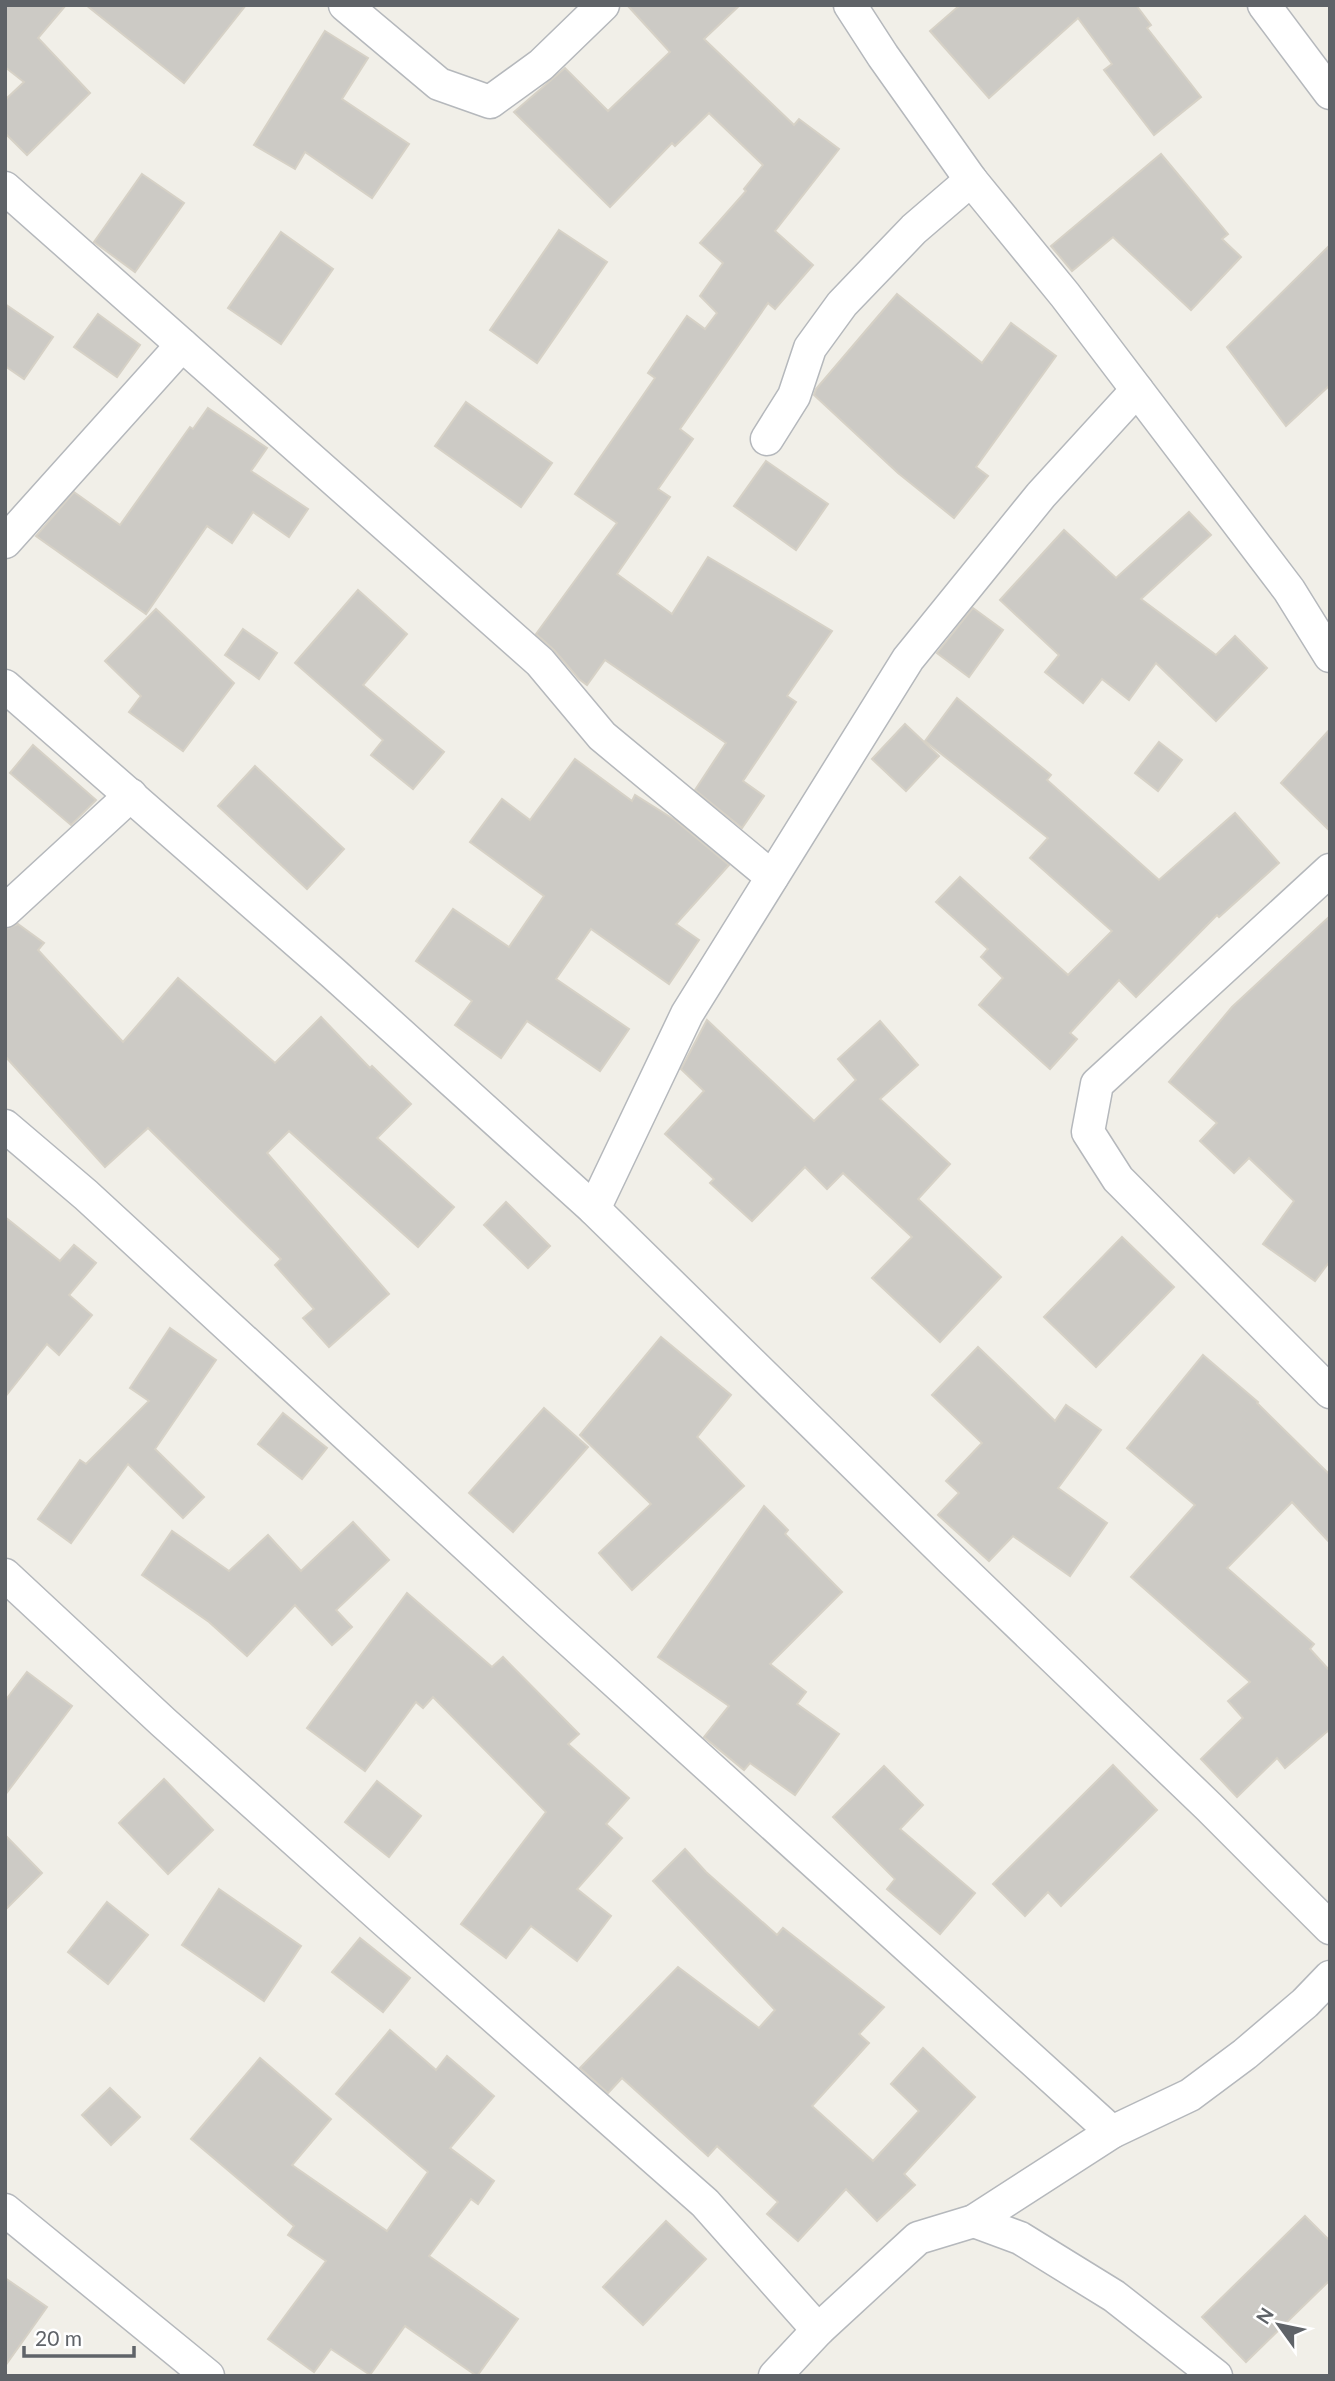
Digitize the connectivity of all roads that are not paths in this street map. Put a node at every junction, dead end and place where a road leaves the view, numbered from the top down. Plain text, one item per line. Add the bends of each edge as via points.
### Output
1 (345, 5) edge
2 (603, 5) edge
3 (850, 5) edge
4 (1264, 5) edge
5 (1330, 93) edge
6 (971, 180) junction
7 (5, 188) edge
8 (182, 345) junction
9 (1137, 390) junction
10 (767, 439) dead end
11 (5, 542) edge
12 (1330, 656) edge
13 (5, 686) edge
14 (131, 795) junction
15 (1330, 870) edge
16 (772, 877) junction
17 (5, 911) edge
18 (5, 1126) edge
19 (594, 1209) junction
20 (1330, 1392) edge
21 (5, 1575) edge
22 (1330, 1928) edge
23 (1330, 1977) edge
24 (1112, 2132) junction
25 (5, 2210) edge
26 (974, 2221) junction
27 (818, 2330) junction
28 (208, 2376) edge
29 (775, 2376) edge
30 (1216, 2376) edge

1 - 2 street via 439,84 490,102 541,65
3 - 6 street
4 - 5 street
6 - 9 street
6 - 10 street via 914,229 842,304 810,348 794,396
7 - 8 street
8 - 11 street
8 - 16 street via 540,662 602,736
9 - 12 street via 1289,590
9 - 16 street via 1041,495 908,659
13 - 14 street
14 - 17 street
14 - 19 street
15 - 20 street via 1097,1084 1088,1132 1118,1179
16 - 19 street via 687,1014
18 - 24 street
19 - 22 street
21 - 27 street via 173,1731 705,2203
23 - 24 street via 1305,2003 1190,2095
24 - 26 street
25 - 28 street
26 - 27 street via 918,2238
26 - 30 street via 1020,2238 1114,2296
27 - 29 street

